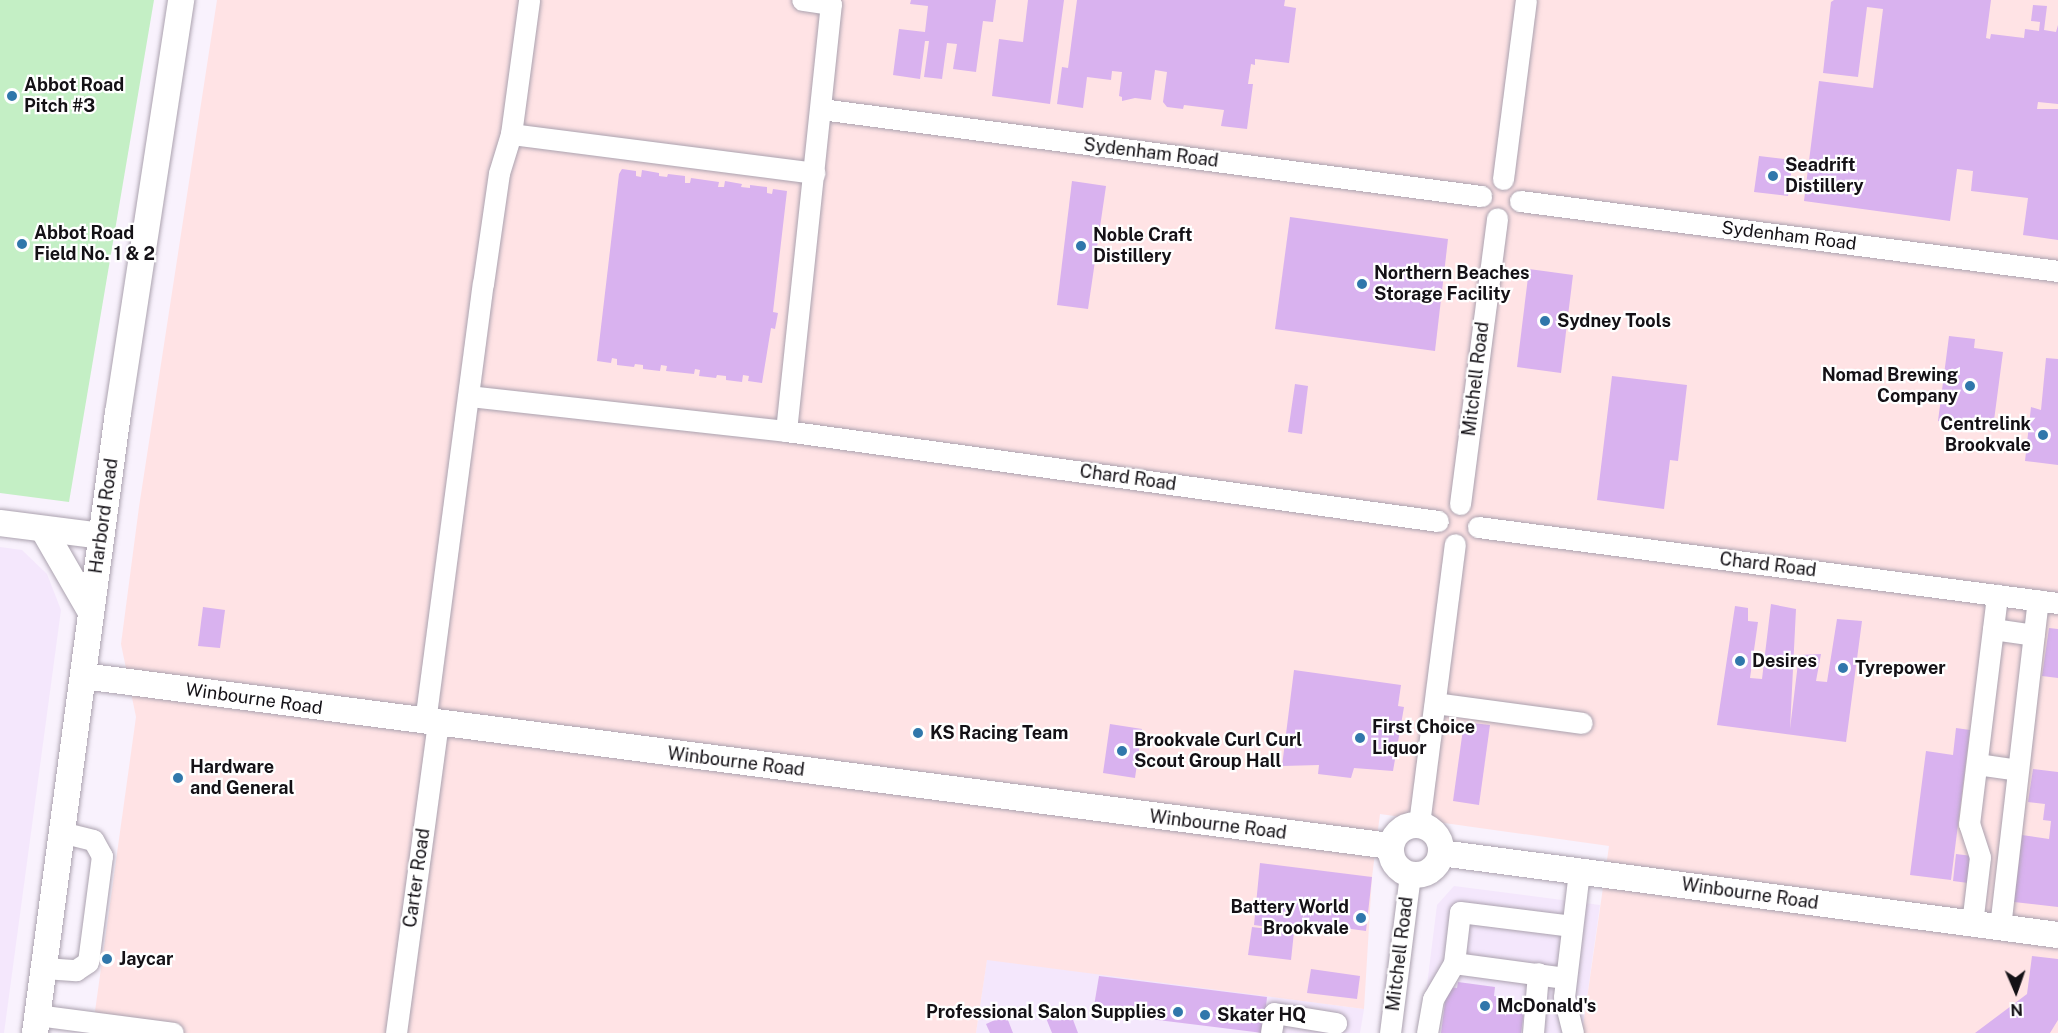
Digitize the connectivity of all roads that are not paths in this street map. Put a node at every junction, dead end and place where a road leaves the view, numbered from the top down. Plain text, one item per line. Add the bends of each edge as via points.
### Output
1 (181, 0) edge
2 (529, 0) edge
3 (802, 0) edge
4 (1526, 0) edge
5 (821, 110) junction
6 (511, 134) junction
7 (815, 172) junction
8 (1503, 179) junction
9 (1481, 196) junction
10 (1520, 201) junction
11 (1497, 218) junction
12 (2058, 272) edge
13 (469, 396) junction
14 (786, 431) junction
15 (1460, 504) junction
16 (1438, 521) junction
17 (0, 523) edge
18 (1478, 526) junction
19 (43, 529) junction
20 (101, 536) junction
21 (1455, 544) junction
22 (1998, 595) junction
23 (2048, 601) edge
24 (91, 612) junction
25 (1993, 629) junction
26 (2034, 635) junction
27 (83, 676) junction
28 (1435, 703) junction
29 (432, 723) junction
30 (1582, 723) dead end
31 (1977, 764) junction
32 (2018, 770) junction
33 (1419, 824) junction
34 (62, 832) junction
35 (1390, 846) junction
36 (1441, 853) junction
37 (1579, 871) junction
38 (1410, 875) junction
39 (1976, 889) junction
40 (2004, 892) junction
41 (1972, 924) junction
42 (1572, 926) junction
43 (2000, 927) junction
44 (2058, 935) edge
45 (1454, 963) junction
46 (44, 968) junction
47 (1539, 974) junction
48 (1565, 987) junction
49 (1336, 1023) dead end
50 (36, 1024) edge
51 (1572, 1032) edge
52 (173, 1033) edge
53 (396, 1033) edge
54 (1271, 1033) edge
55 (1390, 1033) edge
56 (1427, 1033) edge
57 (1533, 1033) edge

1 - 20 main road, Harbord Road
2 - 6 street, Carter Road
3 - 5 street via 831,4
4 - 8 street
5 - 7 street
5 - 9 street, Sydenham Road
6 - 7 street
6 - 13 street, Carter Road via 499,173
7 - 14 street
8 - 9 street via 1488,183
8 - 10 street via 1516,186
9 - 11 street via 1484,209
10 - 11 street via 1512,213
10 - 12 street, Sydenham Road
11 - 15 street, Mitchell Road
13 - 14 street, Chard Road
13 - 29 street, Carter Road
14 - 16 street, Chard Road
15 - 16 street via 1446,508
15 - 18 street via 1474,513
16 - 21 street via 1441,535
17 - 19 main road
18 - 21 street via 1471,539
18 - 22 street, Chard Road
19 - 20 main road
19 - 24 main road
20 - 24 main road, Harbord Road
21 - 28 street
22 - 23 street, Chard Road
22 - 25 street
23 - 26 street
24 - 27 main road, Harbord Road
25 - 26 street
25 - 31 street
26 - 32 street
27 - 29 main road, Winbourne Road
27 - 34 main road, Harbord Road
28 - 30 street
28 - 33 street
29 - 35 main road, Winbourne Road
29 - 53 street, Carter Road
31 - 32 street
31 - 39 street via 1969,824 1980,857
32 - 40 street
33 - 35 main road via 1397,832
33 - 36 main road via 1433,831
34 - 46 main road, Harbord Road
34 - 46 street via 93,840 102,856 88,962 76,970
35 - 38 main road via 1394,865
36 - 37 main road, Winbourne Road
36 - 38 main road via 1427,873
37 - 41 main road, Winbourne Road
37 - 42 street
38 - 55 street, Mitchell Road
39 - 40 street
39 - 41 street
40 - 43 street
41 - 43 main road, Winbourne Road
42 - 45 street via 1460,912
42 - 48 street
43 - 44 main road, Winbourne Road
45 - 47 street
45 - 56 street via 1433,999
46 - 50 main road, Harbord Road
47 - 48 street
47 - 57 street
48 - 51 street
49 - 54 street via 1274,1013
50 - 52 street

